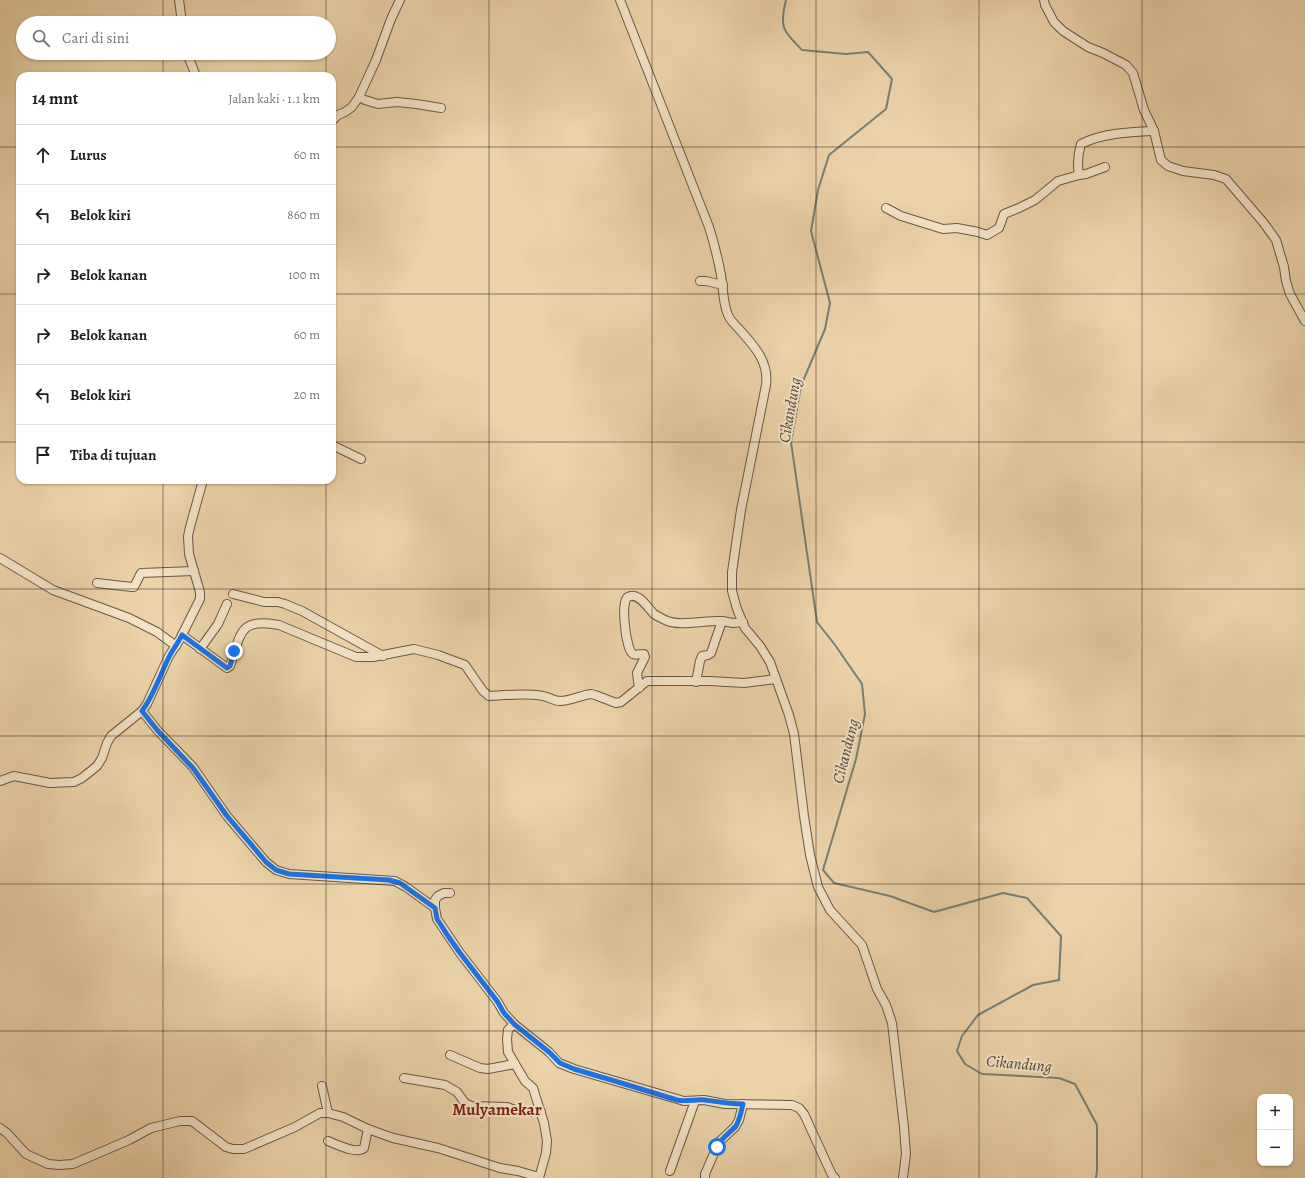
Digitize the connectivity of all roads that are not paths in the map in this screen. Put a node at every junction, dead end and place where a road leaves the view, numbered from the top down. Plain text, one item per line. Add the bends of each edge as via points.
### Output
1 (179, 0) edge
2 (400, 0) edge
3 (620, 0) edge
4 (1044, 0) edge
5 (181, 16) edge
6 (190, 60) edge
7 (194, 72) edge
8 (359, 97) junction
9 (441, 108) dead end
10 (336, 115) edge
11 (1154, 131) junction
12 (1105, 167) dead end
13 (1079, 175) junction
14 (886, 208) dead end
15 (700, 281) dead end
16 (723, 285) junction
17 (1305, 321) edge
18 (336, 447) edge
19 (360, 459) dead end
20 (202, 484) edge
21 (0, 558) edge
22 (194, 571) junction
23 (97, 583) dead end
24 (233, 594) dead end
25 (227, 604) dead end
26 (722, 621) junction
27 (742, 622) junction
28 (182, 635) junction
29 (176, 646) junction
30 (200, 649) junction
31 (383, 656) junction
32 (776, 679) junction
33 (696, 682) junction
34 (639, 688) junction
35 (142, 711) junction
36 (0, 781) edge
37 (450, 893) dead end
38 (435, 908) junction
39 (514, 1024) junction
40 (450, 1055) dead end
41 (515, 1064) junction
42 (404, 1078) dead end
43 (322, 1086) dead end
44 (695, 1101) junction
45 (743, 1104) junction
46 (540, 1112) junction
47 (328, 1113) junction
48 (0, 1128) edge
49 (368, 1129) junction
50 (328, 1141) dead end
51 (670, 1171) dead end
52 (539, 1177) edge
53 (705, 1178) edge
54 (834, 1178) edge
55 (903, 1178) edge

1 - 5 street
2 - 8 street
3 - 16 street via 700,202 713,240
4 - 11 street via 1054,22 1063,30 1088,47 1126,65 1133,73 1144,110
6 - 7 street
8 - 9 street via 378,104 397,102
8 - 10 street via 352,107
11 - 13 street via 1130,132 1081,144
11 - 17 street via 1161,160 1168,166 1183,171 1214,174 1226,179 1263,222 1276,240 1290,294
12 - 13 street
13 - 14 street via 1058,181 1035,200 1004,214 999,228 987,236 957,228 943,229 901,216
15 - 16 street
16 - 27 street via 727,314 753,345 762,359 766,373 766,385 741,510 732,572 732,591
18 - 19 street
20 - 22 street via 188,536 189,554
21 - 29 street via 53,590 128,618 157,632
22 - 23 street via 141,573 134,587
22 - 28 street via 200,599
24 - 31 street via 254,601 278,602 291,606
25 - 30 street via 218,624
26 - 27 street
26 - 33 street via 711,653 702,656
26 - 34 street via 678,624 670,622 656,615 639,598 627,597 624,617 629,647 632,654 644,654 645,657 637,673
27 - 32 street via 767,655
28 - 29 street
28 - 30 street
29 - 35 street
30 - 31 street via 229,668 238,639 244,630 251,624 268,623 279,625 356,657
31 - 34 street via 414,649 455,660 464,665 489,696 531,695 562,701 591,694 616,703
32 - 33 street via 744,683
32 - 55 street via 794,734 806,832 818,887 830,910 862,945 892,1023 906,1154
33 - 34 street via 647,681
35 - 36 street via 111,736 97,766 74,782 50,783 14,776
35 - 38 street via 193,768 227,816 266,862 276,870 289,874 395,881
37 - 38 street via 438,896
38 - 39 street via 437,919 460,953
39 - 41 street via 508,1030 506,1039 508,1052
39 - 44 street via 560,1063 574,1069 677,1100
40 - 41 street via 488,1070
41 - 46 street via 525,1081 533,1088
42 - 46 street via 445,1085 457,1092 464,1103 471,1106 507,1107 524,1112
43 - 47 street
44 - 45 street
44 - 51 street
45 - 53 street via 735,1127 719,1142
45 - 54 street via 784,1104 799,1108
46 - 52 street via 547,1142
47 - 48 street via 320,1113 244,1149 226,1147 192,1121 180,1121 151,1128 73,1164 59,1165 48,1164 26,1154
47 - 49 street
49 - 50 street via 362,1151
49 - 52 street

